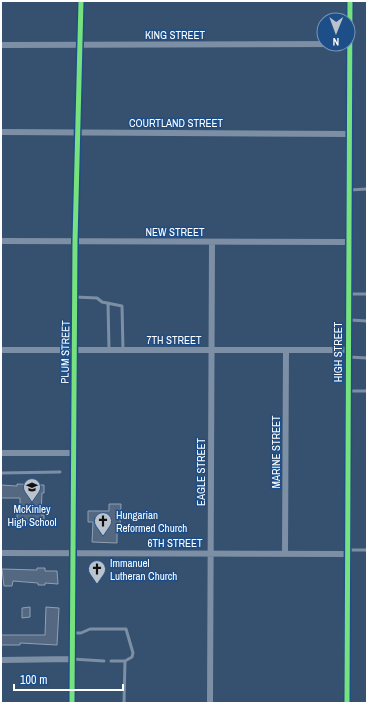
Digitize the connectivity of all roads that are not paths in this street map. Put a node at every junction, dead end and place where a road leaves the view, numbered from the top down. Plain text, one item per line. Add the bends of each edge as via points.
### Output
1 (81, 1) edge
2 (350, 1) edge
3 (350, 12) edge
4 (316, 44) edge
5 (1, 45) edge
6 (80, 45) junction
7 (350, 52) edge
8 (1, 132) edge
9 (78, 132) junction
10 (350, 134) junction
11 (349, 190) junction
12 (367, 190) edge
13 (1, 241) edge
14 (75, 241) junction
15 (212, 242) junction
16 (349, 242) junction
17 (348, 294) junction
18 (367, 294) edge
19 (75, 297) junction
20 (108, 303) junction
21 (348, 320) junction
22 (367, 321) edge
23 (1, 350) edge
24 (75, 350) junction
25 (109, 350) junction
26 (123, 350) junction
27 (212, 350) junction
28 (286, 350) junction
29 (348, 354) junction
30 (367, 358) edge
31 (348, 391) junction
32 (367, 391) edge
33 (1, 453) edge
34 (73, 453) junction
35 (60, 472) dead end
36 (1, 473) edge
37 (367, 550) edge
38 (348, 552) junction
39 (1, 553) edge
40 (72, 553) junction
41 (210, 553) junction
42 (285, 554) junction
43 (72, 633) junction
44 (72, 659) junction
45 (1, 660) edge
46 (104, 661) dead end
47 (111, 661) dead end
48 (125, 661) junction
49 (72, 703) edge
50 (124, 703) edge
51 (210, 703) edge
52 (347, 703) edge

1 - 6 street, PLUM STREET
2 - 3 street, HIGH STREET
4 - 6 street, KING STREET
5 - 6 street, KING STREET
6 - 9 street, PLUM STREET
7 - 10 street, HIGH STREET
8 - 9 street, COURTLAND STREET
9 - 10 street, COURTLAND STREET
9 - 14 street, PLUM STREET
10 - 11 street, HIGH STREET
11 - 12 lane
11 - 16 street, HIGH STREET
13 - 14 street, NEW STREET
14 - 15 street, NEW STREET
14 - 19 street, PLUM STREET
15 - 16 street, NEW STREET
15 - 27 street, EAGLE STREET
16 - 17 street, HIGH STREET
17 - 18 lane
17 - 21 street, HIGH STREET
19 - 20 lane via 97,298
19 - 24 street, PLUM STREET
20 - 25 lane
20 - 26 lane via 122,306
21 - 22 lane
21 - 29 street, HIGH STREET
23 - 24 street, 7TH STREET
24 - 25 street, 7TH STREET
24 - 34 street, PLUM STREET
25 - 26 street, 7TH STREET
26 - 27 street, 7TH STREET
27 - 28 street, 7TH STREET
27 - 41 street, EAGLE STREET
28 - 29 street, 7TH STREET
28 - 42 street, MARINE STREET
29 - 30 lane
29 - 31 street, HIGH STREET
31 - 32 lane
31 - 38 street, HIGH STREET
33 - 34 street
34 - 40 street, PLUM STREET
35 - 36 lane
37 - 38 lane
38 - 42 street, 6TH STREET
38 - 52 street, HIGH STREET
39 - 40 street, 6TH STREET
40 - 41 street, 6TH STREET
40 - 43 street, PLUM STREET
41 - 42 street, 6TH STREET
41 - 51 street, EAGLE STREET
43 - 44 street, PLUM STREET
43 - 48 lane via 90,629 126,629 133,653 132,657
44 - 45 street
44 - 46 lane
44 - 49 street, PLUM STREET
47 - 48 lane
48 - 50 lane

